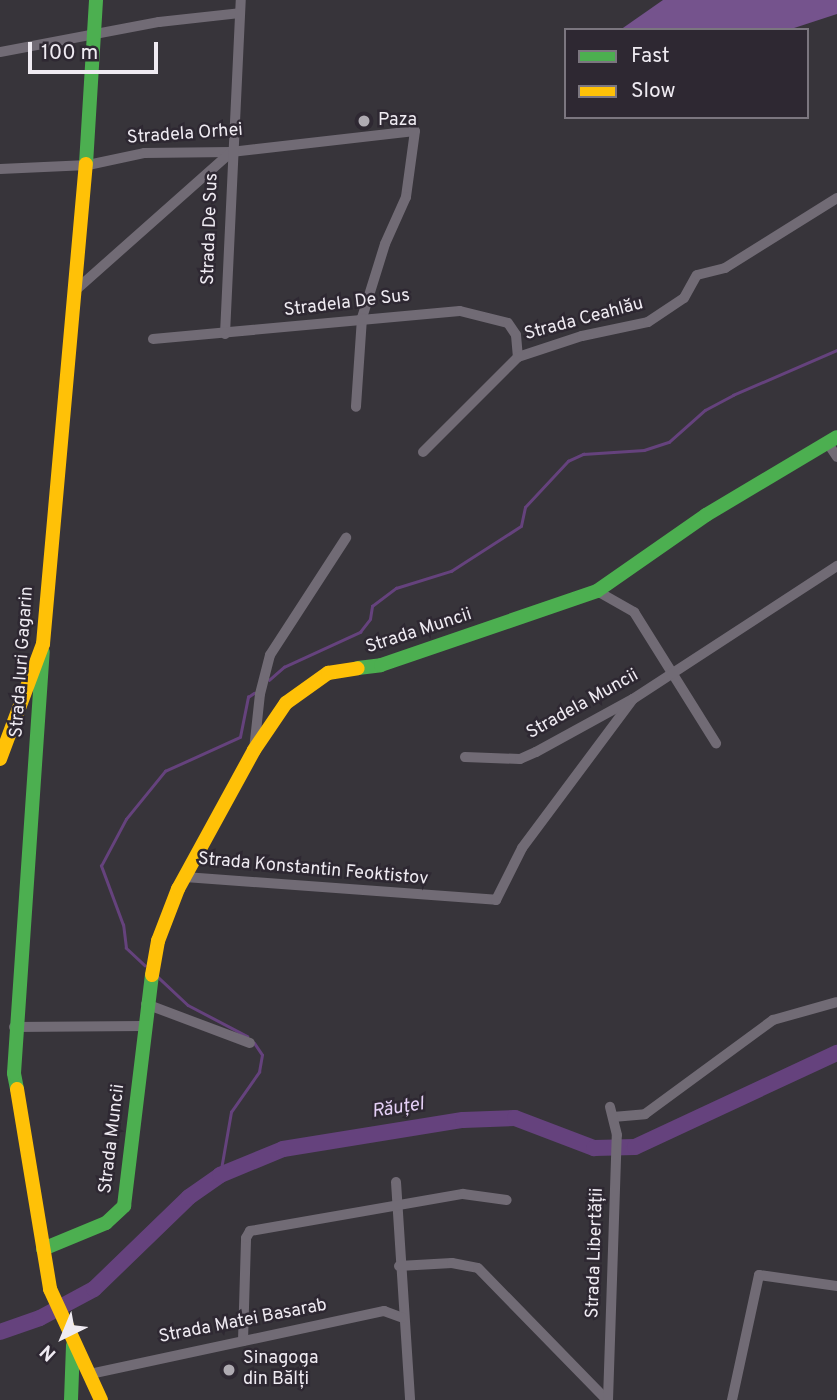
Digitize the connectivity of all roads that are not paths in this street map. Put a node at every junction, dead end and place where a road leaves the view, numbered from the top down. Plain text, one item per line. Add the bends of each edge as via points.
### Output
1 (96, 0) edge
2 (241, 0) edge
3 (240, 13) junction
4 (94, 34) junction
5 (0, 52) edge
6 (231, 152) junction
7 (88, 165) junction
8 (0, 169) edge
9 (837, 198) edge
10 (78, 288) junction
11 (362, 318) junction
12 (225, 334) junction
13 (153, 339) dead end
14 (518, 357) junction
15 (356, 407) dead end
16 (832, 440) edge
17 (424, 452) dead end
18 (837, 457) edge
19 (346, 538) dead end
20 (837, 566) edge
21 (597, 591) junction
22 (43, 644) junction
23 (673, 671) junction
24 (632, 699) junction
25 (716, 743) dead end
26 (254, 750) junction
27 (1, 756) edge
28 (465, 757) dead end
29 (186, 877) junction
30 (837, 1002) edge
31 (146, 1004) junction
32 (143, 1026) junction
33 (14, 1027) junction
34 (250, 1043) dead end
35 (396, 1182) dead end
36 (507, 1200) dead end
37 (396, 1204) junction
38 (43, 1250) junction
39 (399, 1266) junction
40 (837, 1286) edge
41 (401, 1293) junction
42 (384, 1311) junction
43 (403, 1318) junction
44 (73, 1340) junction
45 (243, 1341) junction
46 (90, 1374) junction
47 (71, 1400) edge
48 (101, 1400) edge
49 (410, 1400) edge
50 (607, 1400) edge
51 (732, 1400) edge

1 - 4 street, Strada Iuri Gagarin
2 - 3 street, Strada De Sus
3 - 4 street
3 - 6 street, Strada De Sus
4 - 5 street
4 - 7 street, Strada Iuri Gagarin
6 - 7 street, Stradela Orhei via 144,153
6 - 10 street
6 - 11 street, Stradela Orhei via 415,131 406,197 385,244
6 - 12 street, Strada De Sus
7 - 8 street, Stradela Orhei
7 - 10 street, Strada Iuri Gagarin
9 - 14 street, Strada Ceahlău via 725,268 697,275 684,298 648,322 582,336
10 - 22 street, Strada Iuri Gagarin
11 - 12 street, Stradela De Sus
11 - 14 street, Stradela De Sus via 439,311 479,313 501,319 514,329
11 - 15 street
12 - 13 street, Stradela De Sus
14 - 17 street, Strada Ceahlău
16 - 18 street
16 - 21 street, Strada Muncii via 706,515
19 - 26 street via 270,655
20 - 23 street, Stradela Muncii
21 - 23 street via 634,612
21 - 26 street, Strada Muncii via 391,662 328,673 286,703
22 - 27 street
22 - 33 street, Strada Iuri Gagarin
23 - 24 street, Stradela Muncii
23 - 25 street
24 - 28 street, Stradela Muncii via 526,757
24 - 29 street, Strada Konstantin Feoktistov via 522,848 499,898 489,902
26 - 29 street, Strada Muncii
29 - 31 street, Strada Muncii via 158,941
30 - 50 street, Strada Libertății via 773,1020 645,1114 612,1112 617,1135
31 - 32 street, Strada Muncii
31 - 34 street
32 - 33 street
32 - 38 street, Strada Muncii via 124,1206 106,1223
33 - 38 street, Strada Iuri Gagarin via 18,1108
35 - 37 street
36 - 37 street via 475,1194
37 - 39 street
37 - 45 street via 250,1231 246,1238
38 - 44 street, Strada Iuri Gagarin via 50,1289
39 - 41 street
39 - 50 street via 452,1263 478,1268
40 - 51 street via 759,1275
41 - 42 street
41 - 43 street
42 - 43 street
42 - 45 street, Strada Matei Basarab
43 - 49 street
44 - 46 street, Strada Iuri Gagarin
44 - 47 street
45 - 46 street, Strada Matei Basarab
46 - 48 street, Strada Iuri Gagarin

